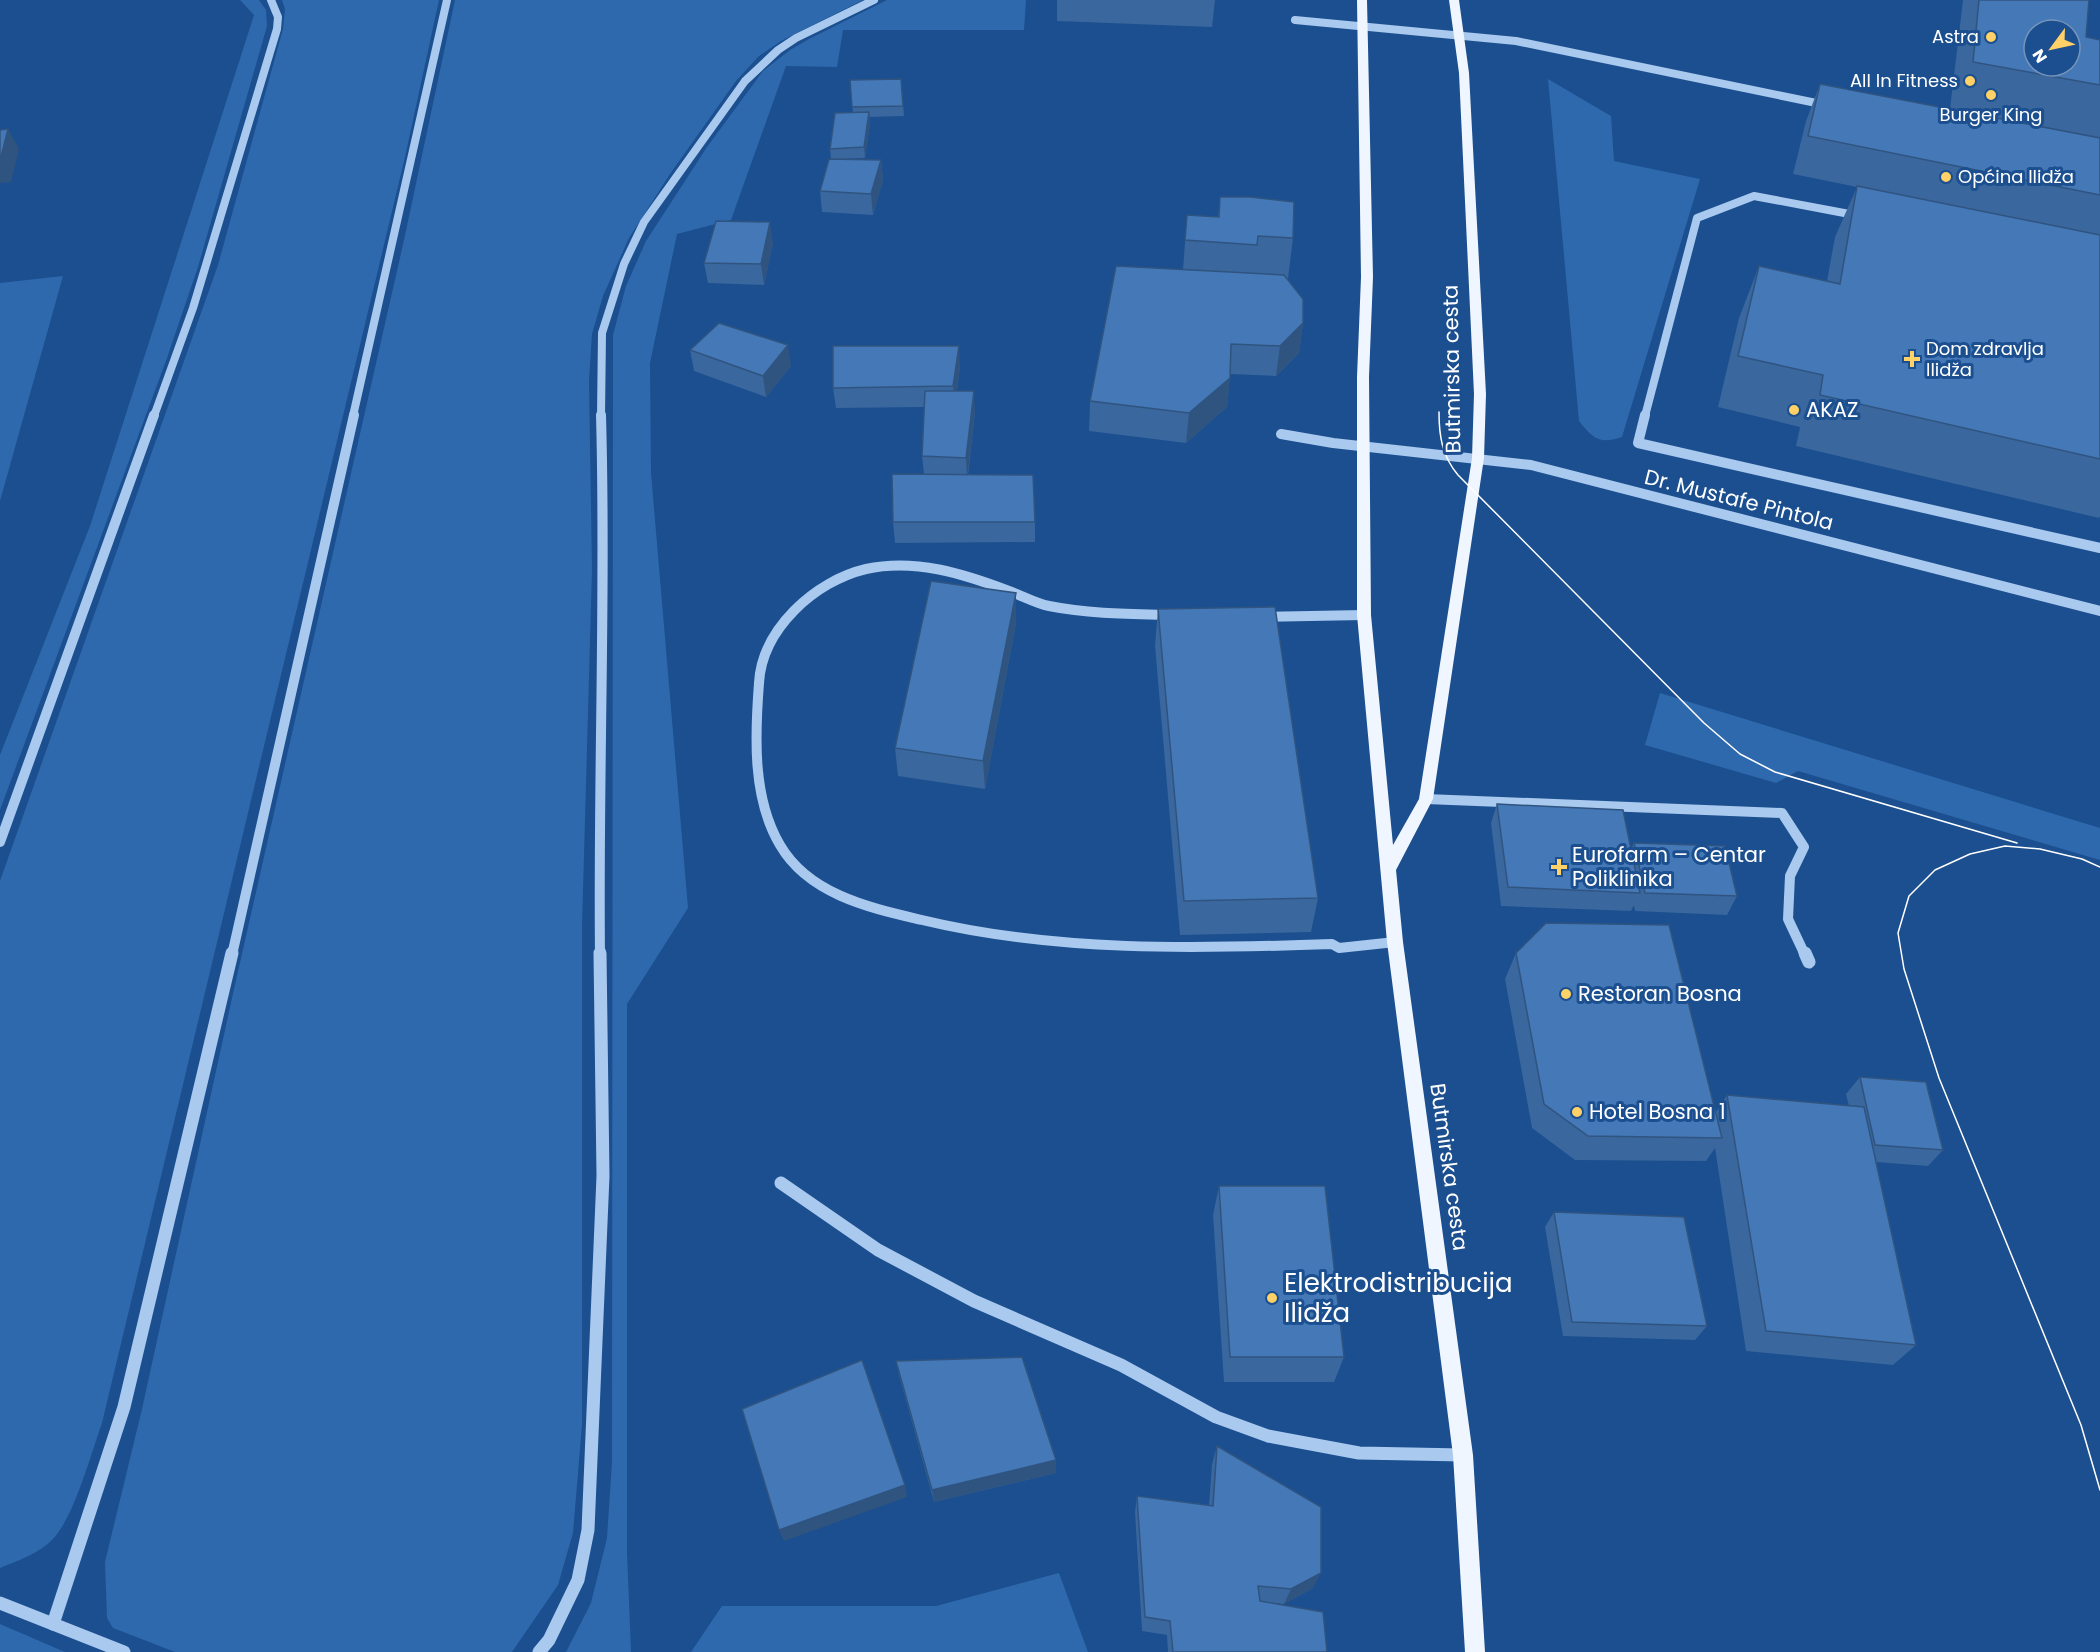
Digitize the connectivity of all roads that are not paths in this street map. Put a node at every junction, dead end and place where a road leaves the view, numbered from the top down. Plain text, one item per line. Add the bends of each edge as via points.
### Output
1 (271, 0) edge
2 (447, 0) edge
3 (874, 0) edge
4 (1362, 0) edge
5 (1454, 0) edge
6 (1295, 20) dead end
7 (1364, 26) junction
8 (1459, 35) junction
9 (1831, 106) edge
10 (1869, 217) edge
11 (1281, 434) dead end
12 (1364, 446) junction
13 (1478, 458) junction
14 (2100, 548) edge
15 (2100, 611) edge
16 (1186, 615) edge
17 (1364, 615) junction
18 (1253, 617) edge
19 (1426, 799) junction
20 (0, 842) edge
21 (1389, 868) junction
22 (1395, 942) junction
23 (1809, 962) dead end
24 (781, 1183) dead end
25 (1463, 1455) junction
26 (0, 1603) edge
27 (53, 1623) junction
28 (124, 1652) edge
29 (539, 1652) edge
30 (1475, 1652) edge

1 - 20 street via 278,17 277,29 193,308
2 - 27 street via 234,947 127,1395
3 - 29 street via 796,38 746,81 645,222 624,264 602,333 604,524 599,836 603,1176 588,1530 578,1580 549,1640
4 - 7 main road, Butmirska cesta
5 - 8 main road, Butmirska cesta
6 - 7 street
7 - 8 street
7 - 12 main road, Butmirska cesta
8 - 9 street via 1516,41
8 - 13 main road, Butmirska cesta via 1479,382
10 - 14 street via 1754,196 1697,218 1638,443
11 - 12 street, Dr. Mustafe Pintola
12 - 13 street, Dr. Mustafe Pintola
12 - 17 main road, Butmirska cesta
13 - 15 street, Dr. Mustafe Pintola via 1531,465
13 - 19 main road, Butmirska cesta
16 - 22 street via 1048,606 938,567 892,565 861,570 815,592 781,627 765,650 759,669 757,737 762,791 782,848 795,865 845,898 879,911 982,934 1082,943 1254,948 1332,944 1339,948
17 - 18 street
17 - 21 main road, Butmirska cesta
19 - 21 main road, Butmirska cesta
19 - 23 street via 1782,813 1804,847 1790,876 1788,919
21 - 22 main road, Butmirska cesta
22 - 25 main road, Butmirska cesta
24 - 25 street via 878,1250 964,1296 1121,1365 1216,1417 1268,1436 1359,1454
25 - 30 main road, Butmirska cesta
26 - 27 street
27 - 28 street

